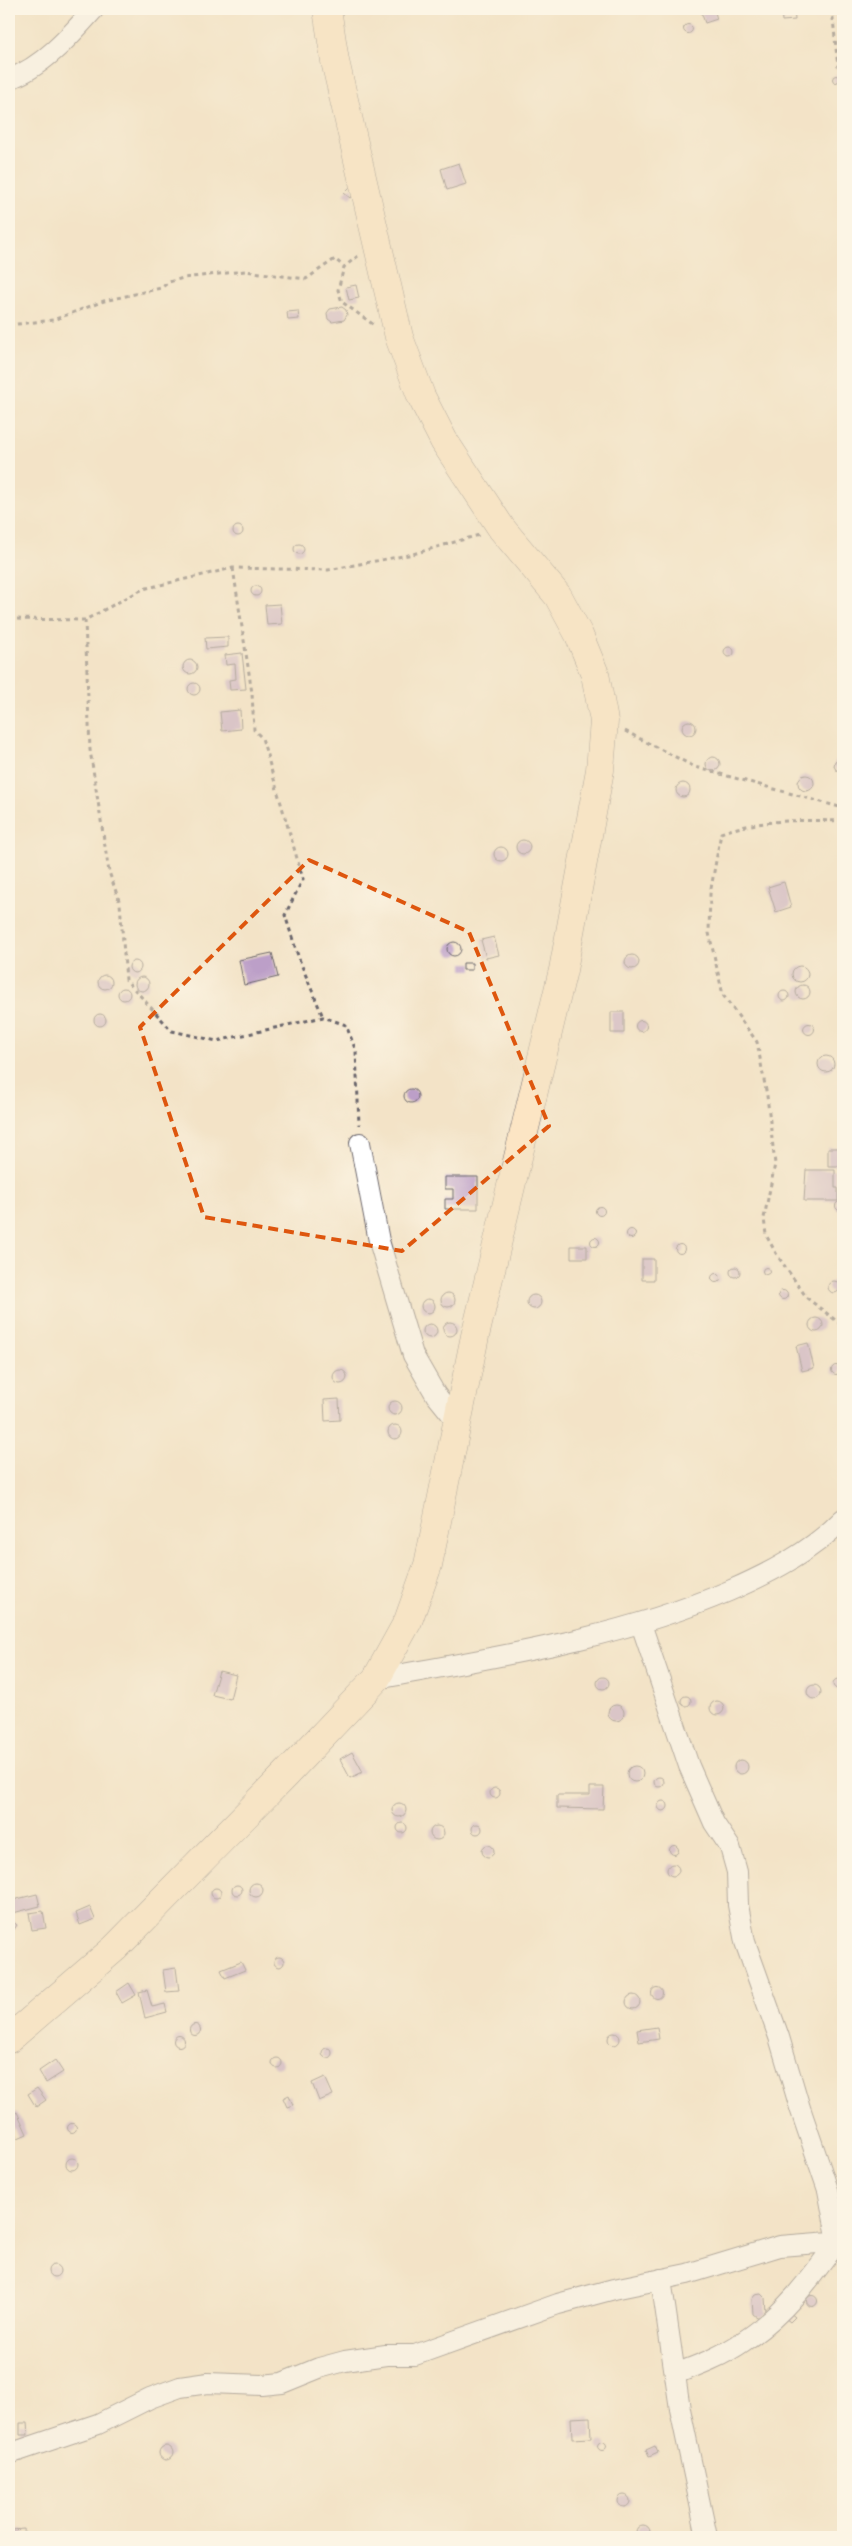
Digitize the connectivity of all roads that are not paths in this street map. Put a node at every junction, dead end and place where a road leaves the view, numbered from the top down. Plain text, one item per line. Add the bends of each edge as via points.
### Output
1 (94, 9) edge
2 (327, 9) edge
3 (9, 80) edge
4 (360, 1143) road end
5 (457, 1421) junction
6 (843, 1519) edge
7 (641, 1624) junction
8 (376, 1680) junction
9 (9, 2038) edge
10 (841, 2241) edge
11 (661, 2279) junction
12 (675, 2374) junction
13 (9, 2454) edge
14 (708, 2537) edge

1 - 3 street via 45,57
2 - 5 street via 334,61 378,252 399,337 421,396 444,441 502,528 558,596 595,674 604,721 600,770 563,970
4 - 5 street via 379,1241 413,1355 436,1395
5 - 8 street via 428,1565 408,1621
6 - 7 street via 828,1535 800,1554 753,1580
7 - 8 street via 552,1646
7 - 10 street via 689,1766 714,1823 730,1847 737,1872 738,1905 745,1942 779,2037
8 - 9 street via 115,1948
10 - 11 street via 780,2246
10 - 12 street via 807,2283 752,2335 713,2359
11 - 12 street
11 - 13 street via 558,2304 415,2355 354,2360 319,2368 282,2383 208,2383 180,2387 98,2424
12 - 14 street

